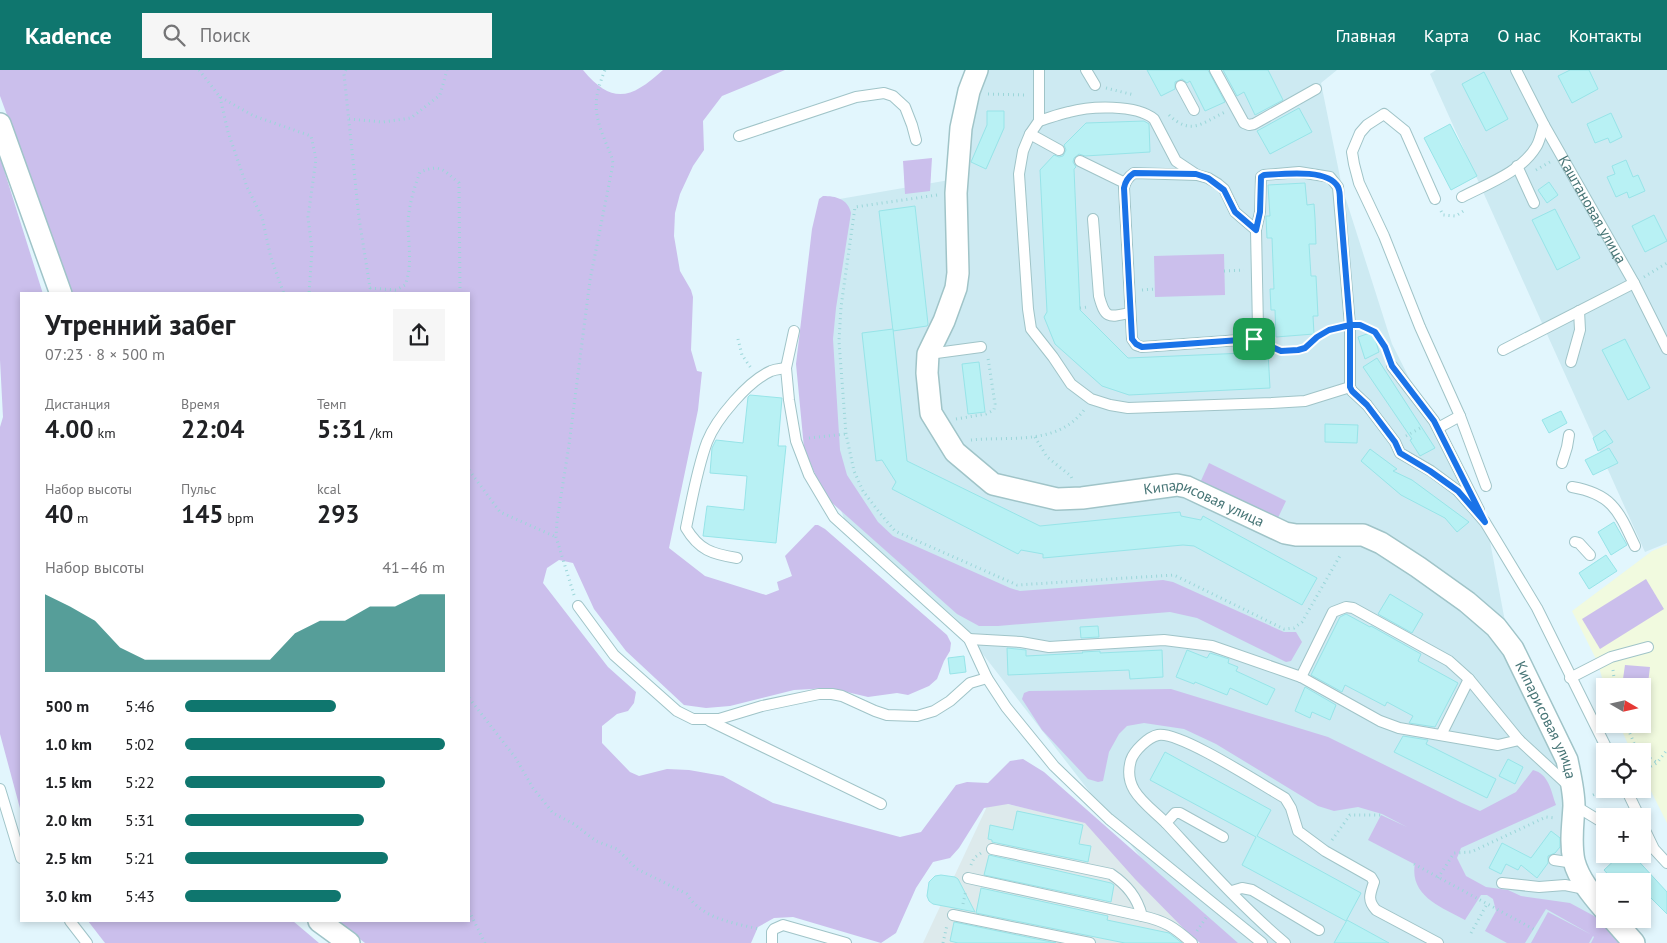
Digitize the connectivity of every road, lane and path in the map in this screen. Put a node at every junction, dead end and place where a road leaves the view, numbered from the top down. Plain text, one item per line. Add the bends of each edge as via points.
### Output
1 (200, 70) edge
2 (346, 70) edge
3 (447, 70) edge
4 (605, 70) edge
5 (977, 70) edge
6 (1039, 70) edge
7 (1086, 70) edge
8 (1215, 70) edge
9 (1516, 70) edge
10 (1095, 85) dead end
11 (1181, 86) dead end
12 (1316, 89) dead end
13 (968, 93) junction
14 (220, 96) junction
15 (1040, 96) junction
16 (1194, 110) dead end
17 (1224, 112) dead end
18 (349, 119) junction
19 (1039, 122) junction
20 (0, 124) edge
21 (1544, 125) junction
22 (1194, 127) dead end
23 (1030, 134) junction
24 (739, 136) dead end
25 (916, 140) dead end
26 (1059, 150) dead end
27 (1562, 156) junction
28 (1080, 161) dead end
29 (1517, 166) junction
30 (1196, 174) junction
31 (1529, 174) dead end
32 (1125, 183) junction
33 (956, 192) junction
34 (1462, 197) dead end
35 (1435, 199) dead end
36 (1534, 203) dead end
37 (855, 208) dead end
38 (1093, 219) dead end
39 (1256, 230) junction
40 (1667, 264) edge
41 (1258, 269) junction
42 (1224, 271) dead end
43 (1634, 283) junction
44 (370, 288) junction
45 (60, 292) edge
46 (283, 292) edge
47 (309, 292) edge
48 (371, 292) edge
49 (460, 292) edge
50 (1579, 311) junction
51 (1130, 313) junction
52 (1350, 325) junction
53 (794, 331) dead end
54 (738, 339) dead end
55 (1254, 339) junction
56 (981, 347) joint
57 (1667, 349) edge
58 (1503, 350) dead end
59 (928, 354) junction
60 (1571, 362) dead end
61 (1392, 366) joint
62 (786, 368) junction
63 (760, 377) junction
64 (1350, 387) junction
65 (1091, 399) junction
66 (1460, 416) junction
67 (936, 422) junction
68 (1436, 424) junction
69 (846, 434) dead end
70 (1569, 435) dead end
71 (819, 437) dead end
72 (1035, 437) junction
73 (975, 440) dead end
74 (1395, 442) junction
75 (1562, 463) dead end
76 (470, 471) edge
77 (1071, 476) dead end
78 (1486, 486) dead end
79 (1572, 487) dead end
80 (1485, 522) junction
81 (1354, 534) junction
82 (556, 537) junction
83 (1575, 542) dead end
84 (1635, 546) dead end
85 (1590, 555) dead end
86 (737, 558) dead end
87 (1237, 605) dead end
88 (578, 606) joint
89 (969, 639) junction
90 (1648, 647) dead end
91 (1301, 677) junction
92 (987, 678) junction
93 (1570, 678) junction
94 (1469, 679) junction
95 (470, 699) edge
96 (707, 719) junction
97 (1441, 735) junction
98 (1519, 740) junction
99 (1604, 743) edge
100 (1667, 750) edge
101 (1651, 759) edge
102 (1657, 763) junction
103 (1651, 766) edge
104 (0, 789) edge
105 (881, 804) dead end
106 (1573, 804) junction
107 (1381, 815) dead end
108 (1596, 818) edge
109 (1166, 823) junction
110 (1339, 831) dead end
111 (1223, 837) dead end
112 (1651, 843) edge
113 (992, 849) dead end
114 (1654, 849) junction
115 (1651, 850) edge
116 (20, 855) edge
117 (1667, 863) edge
118 (1414, 864) dead end
119 (968, 878) dead end
120 (1438, 878) junction
121 (1502, 883) dead end
122 (1588, 890) junction
123 (1232, 891) junction
124 (1596, 899) edge
125 (1215, 904) junction
126 (1487, 904) junction
127 (470, 913) edge
128 (953, 916) dead end
129 (1142, 916) junction
130 (1254, 917) junction
131 (71, 922) edge
132 (320, 922) edge
133 (1239, 923) junction
134 (1621, 928) edge
135 (1319, 930) dead end
136 (1537, 931) dead end
137 (1471, 933) dead end
138 (772, 938) edge
139 (1189, 941) edge
140 (87, 943) edge
141 (348, 943) edge
142 (485, 943) edge
143 (846, 943) edge
144 (1090, 943) edge
145 (1262, 943) edge
146 (1285, 943) edge
147 (1438, 943) edge
148 (1634, 943) edge

1 - 14 path
2 - 18 path
3 - 18 path via 440,95 411,118 383,122
4 - 82 path via 596,92 596,109 613,164 590,280
5 - 13 street
6 - 15 lane
7 - 10 lane
8 - 12 lane via 1244,123 1249,125
9 - 21 lane, Каштановая улица
11 - 16 lane
13 - 15 path
13 - 33 street, Кипарисовая улица via 961,128
14 - 46 path via 228,132 247,187 262,217 271,258
14 - 47 path via 254,116 311,136 316,159 308,217 312,250
15 - 19 lane
17 - 22 path
18 - 44 path
19 - 23 lane
19 - 30 lane via 1070,111 1122,108 1140,111 1154,118 1176,161
20 - 45 street
21 - 27 lane, Каштановая улица
21 - 29 lane via 1537,145
23 - 26 lane
23 - 65 lane via 1019,174 1031,329 1071,384
24 - 25 lane via 856,97 884,93 905,107
27 - 31 path
27 - 43 lane, Каштановая улица
28 - 32 lane
29 - 34 lane
29 - 36 lane
30 - 32 lane via 1134,173
30 - 39 lane via 1218,184 1235,212
32 - 51 lane
33 - 37 path
33 - 59 street, Кипарисовая улица via 956,288
35 - 66 lane via 1404,131 1384,114 1367,125 1355,141 1352,152 1359,183
38 - 51 lane via 1102,306 1105,313 1114,317
39 - 41 lane
39 - 52 lane via 1261,177 1299,172 1330,178 1338,187
40 - 43 path
41 - 42 path
41 - 55 lane via 1258,328
43 - 50 lane
43 - 57 lane, Каштановая улица
44 - 48 path
44 - 49 path via 396,290 405,285 409,262 408,220 413,191 420,172 433,167 442,169 458,183
50 - 58 lane
50 - 60 lane via 1580,330
51 - 55 lane via 1132,339 1142,347
52 - 55 path via 1329,330 1298,350 1281,351
52 - 61 path via 1360,325 1375,332
52 - 64 lane
53 - 62 lane
54 - 63 path via 742,356
56 - 59 lane
56 - 67 path via 986,349 994,410
59 - 67 street, Кипарисовая улица via 931,413
61 - 68 lane
62 - 63 lane
62 - 89 lane via 796,441 809,475 834,517
63 - 86 lane via 730,406 708,440 686,528 694,541 705,549
64 - 65 lane via 1306,401 1272,403 1128,408
64 - 74 lane
65 - 72 path via 1069,424 1053,433
66 - 68 lane
66 - 78 lane
67 - 81 street, Кипарисовая улица via 955,452 993,484 1057,499 1178,485 1284,533
68 - 74 path
68 - 80 lane
69 - 71 path
70 - 75 lane
72 - 73 path
72 - 77 path via 1047,457
74 - 80 lane via 1400,453 1458,491
76 - 82 path via 500,512
79 - 84 lane via 1591,490 1610,504 1621,515
80 - 93 lane via 1537,608
81 - 87 path via 1302,622 1294,628 1284,629
81 - 106 street, Кипарисовая улица via 1381,543 1418,567 1496,627 1513,649 1566,760
82 - 88 path
83 - 85 lane
88 - 96 lane via 614,655 657,695 693,719
89 - 91 lane via 1050,647 1134,641 1184,642 1212,646
89 - 92 lane
90 - 93 lane via 1611,657
91 - 94 lane via 1334,612 1346,607 1360,610 1441,657
91 - 97 lane via 1399,728
92 - 96 lane via 970,683 934,711 917,716 887,715 842,696 819,694 719,719
92 - 125 lane via 1054,766 1109,819
93 - 99 lane
94 - 97 lane
94 - 98 lane
95 - 138 path via 553,812 596,841 617,849 637,869 687,894 716,918
96 - 105 lane
97 - 98 lane via 1498,745
98 - 106 lane
100 - 102 path
101 - 102 path
102 - 103 path
104 - 116 lane
106 - 108 lane
106 - 120 path via 1471,852 1456,851
106 - 122 street, Кипарисовая улица via 1572,852 1564,861
107 - 110 path via 1350,815
109 - 111 lane via 1175,813 1180,813
109 - 123 lane
109 - 147 lane via 1135,793 1129,779 1133,755 1157,735 1189,742 1285,798 1298,831 1325,851 1371,877 1374,882 1369,897 1376,910
112 - 114 lane
113 - 129 lane via 1111,874 1127,886
114 - 115 lane
114 - 117 lane
118 - 120 path
119 - 129 lane
120 - 126 path
121 - 122 lane via 1540,887 1564,885
122 - 124 street, Кипарисовая улица
123 - 130 lane
123 - 135 lane via 1252,890
125 - 133 lane
125 - 139 path
126 - 136 path
126 - 137 path
127 - 142 path
128 - 144 lane
129 - 139 lane via 1171,925
130 - 133 lane
130 - 146 lane
131 - 140 lane
132 - 141 street
133 - 145 lane
134 - 148 street
138 - 143 lane via 774,929 783,926

